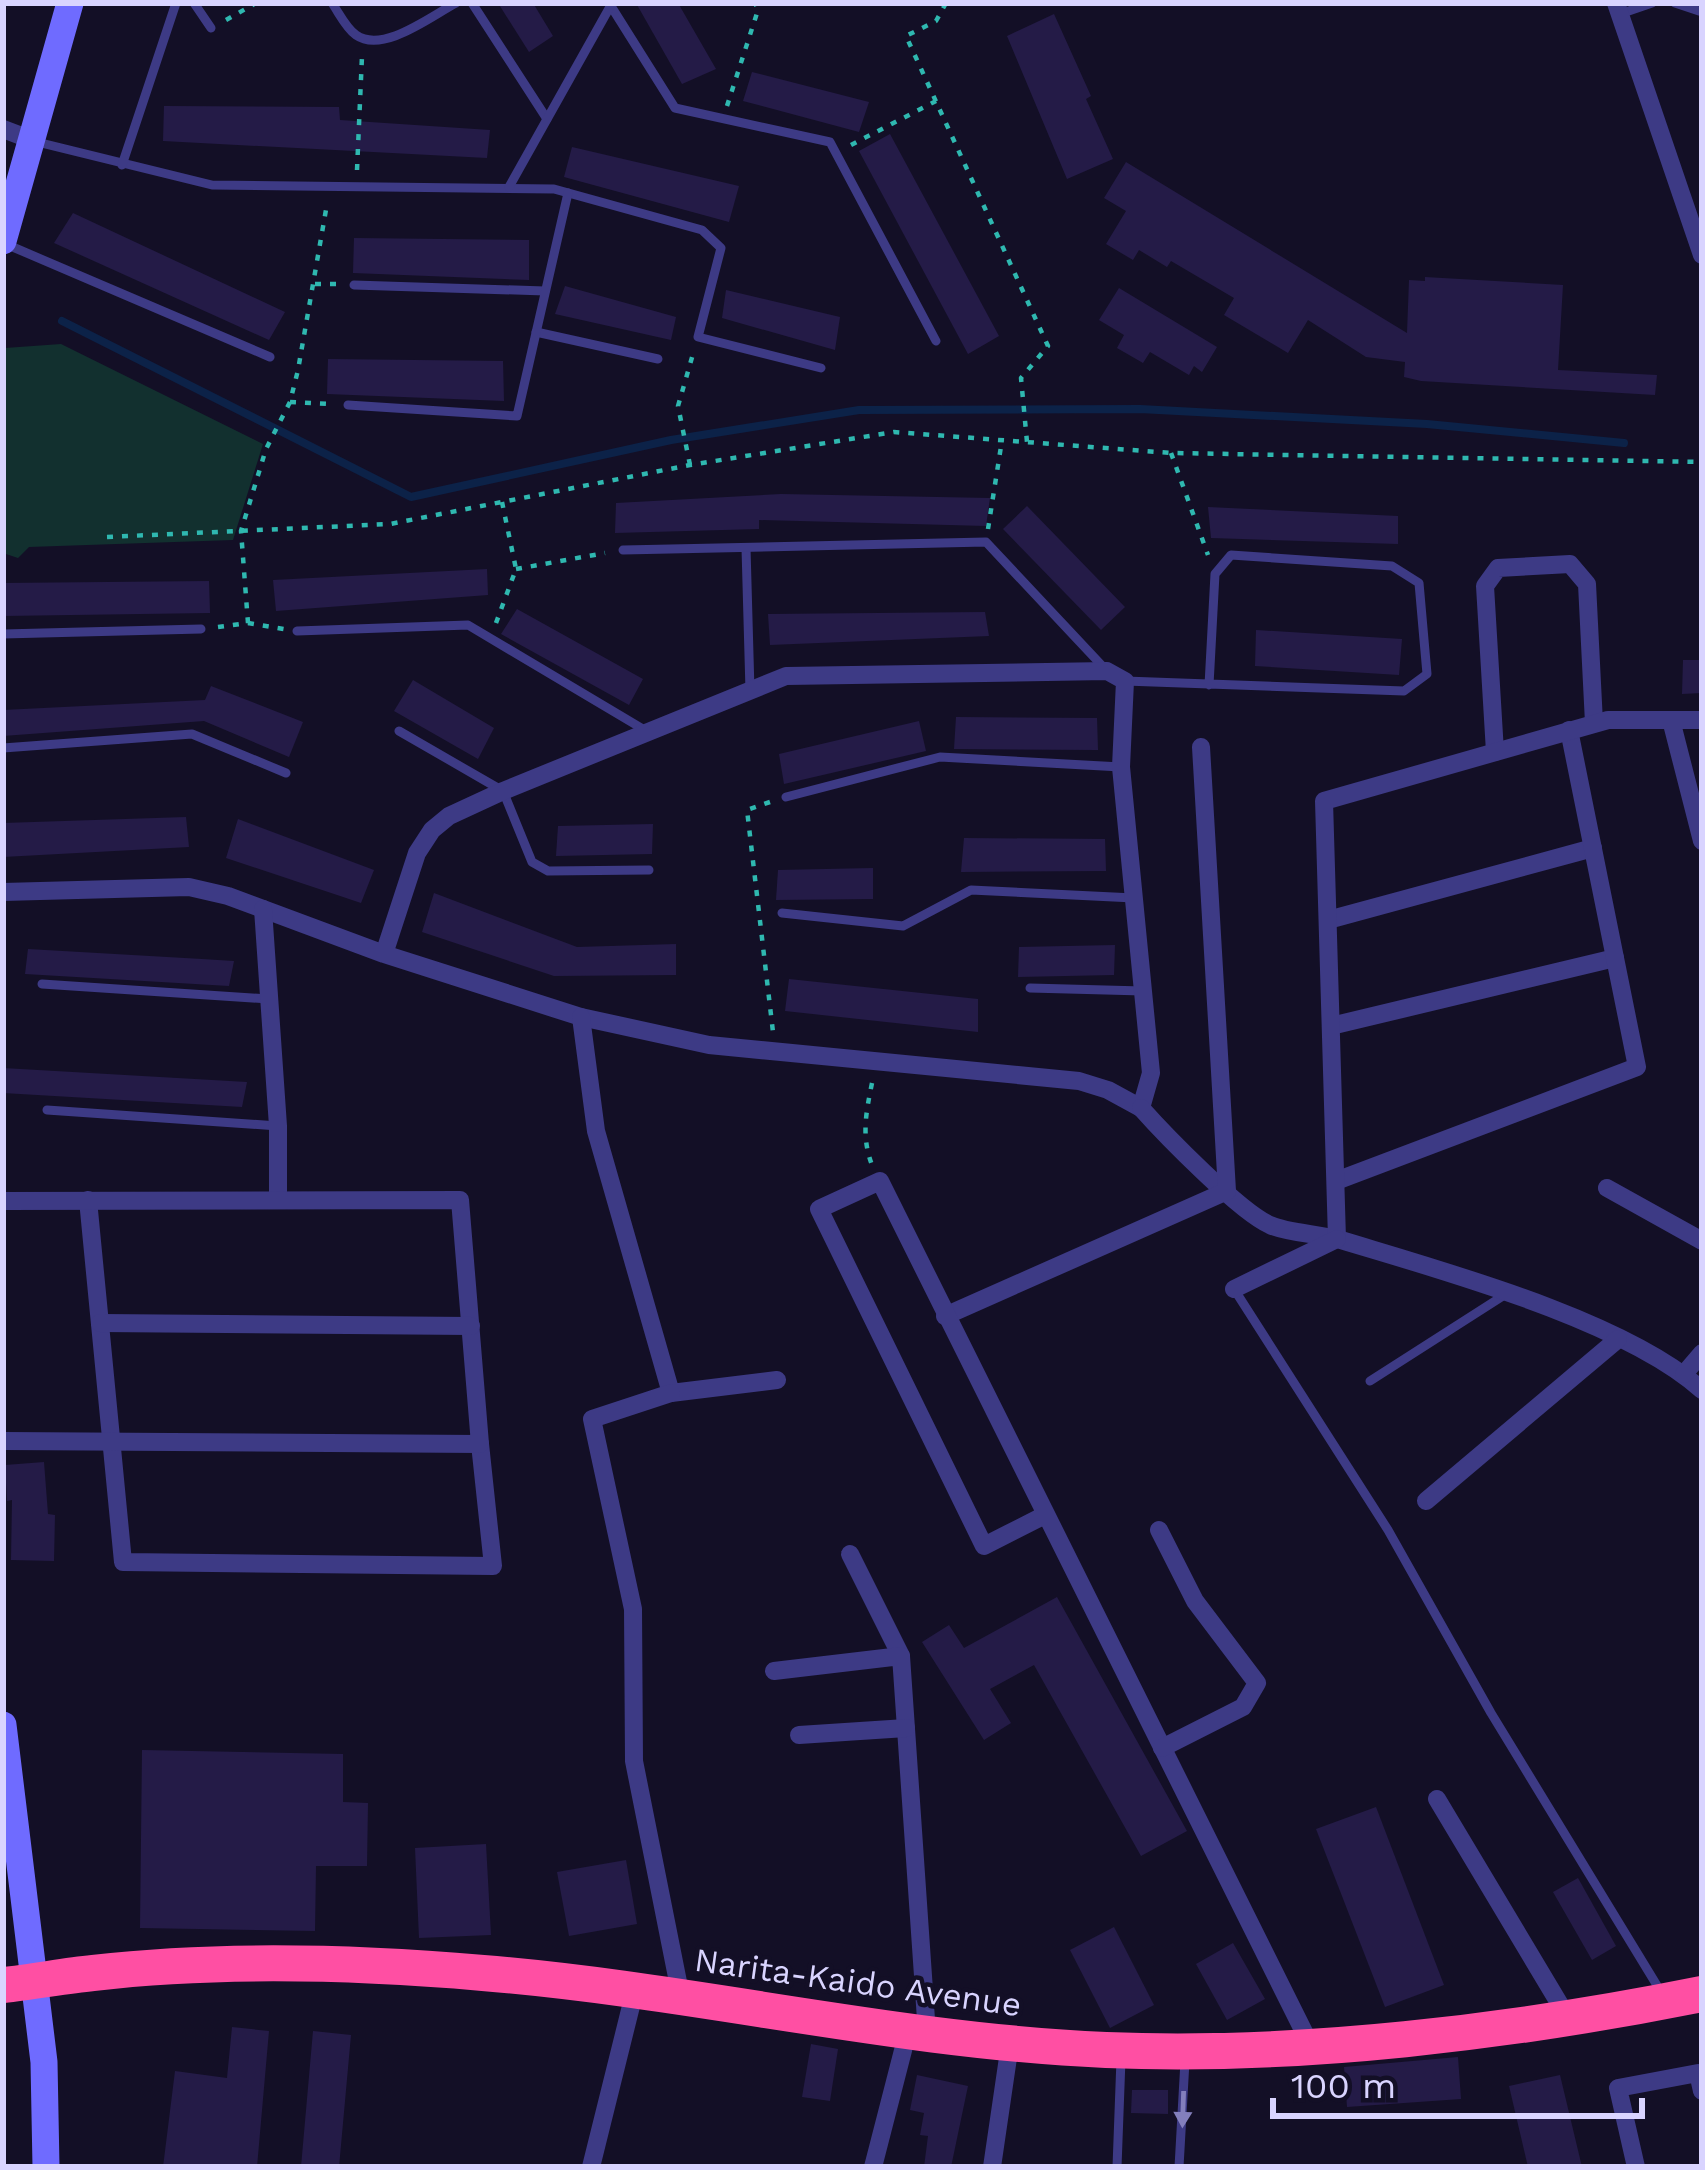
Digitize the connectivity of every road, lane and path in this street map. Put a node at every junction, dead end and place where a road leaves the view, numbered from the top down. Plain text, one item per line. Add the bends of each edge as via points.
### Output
1 (70, 3) edge
2 (176, 3) edge
3 (194, 3) edge
4 (256, 3) edge
5 (332, 3) edge
6 (456, 3) edge
7 (472, 3) edge
8 (754, 3) edge
9 (946, 3) edge
10 (1652, 3) edge
11 (1675, 3) edge
12 (610, 4) edge
13 (1618, 9) edge
14 (1702, 11) edge
15 (211, 28) joint
16 (362, 39) junction
17 (937, 101) junction
18 (723, 118) junction
19 (547, 119) junction
20 (12, 134) edge
21 (835, 153) junction
22 (122, 165) junction
23 (329, 188) junction
24 (356, 188) junction
25 (509, 188) junction
26 (568, 193) junction
27 (3, 242) edge
28 (1702, 255) edge
29 (315, 284) junction
30 (354, 285) joint
31 (545, 291) junction
32 (536, 332) junction
33 (698, 337) junction
34 (936, 341) dead end
35 (270, 356) dead end
36 (658, 359) dead end
37 (821, 368) dead end
38 (290, 402) junction
39 (348, 405) joint
40 (1002, 440) junction
41 (1027, 442) junction
42 (1171, 453) junction
43 (1702, 463) edge
44 (690, 465) junction
45 (502, 502) junction
46 (241, 531) junction
47 (107, 537) dead end
48 (986, 542) junction
49 (746, 548) junction
50 (623, 550) joint
51 (517, 569) junction
52 (1215, 574) junction
53 (248, 623) junction
54 (200, 629) joint
55 (297, 631) joint
56 (3, 634) edge
57 (490, 638) junction
58 (1116, 676) junction
59 (1209, 685) junction
60 (750, 691) junction
61 (1671, 720) junction
62 (1702, 720) edge
63 (1594, 723) junction
64 (1569, 730) junction
65 (399, 731) dead end
66 (648, 732) junction
67 (1202, 747) dead end
68 (3, 748) edge
69 (1495, 752) junction
70 (1120, 767) junction
71 (286, 773) dead end
72 (503, 791) junction
73 (786, 797) joint
74 (1702, 842) edge
75 (1593, 848) junction
76 (649, 870) dead end
77 (3, 892) edge
78 (1134, 898) junction
79 (263, 909) junction
80 (782, 913) dead end
81 (1328, 920) junction
82 (384, 954) junction
83 (1615, 958) junction
84 (42, 984) dead end
85 (1030, 988) dead end
86 (1143, 991) junction
87 (269, 999) junction
88 (580, 1017) junction
89 (1331, 1026) junction
90 (775, 1050) junction
91 (876, 1059) junction
92 (1141, 1108) junction
93 (47, 1110) dead end
94 (278, 1126) junction
95 (879, 1181) junction
96 (1336, 1181) junction
97 (1606, 1188) dead end
98 (1227, 1191) junction
99 (88, 1200) junction
100 (278, 1200) junction
101 (3, 1201) edge
102 (1337, 1239) junction
103 (1702, 1241) edge
104 (1234, 1289) joint
105 (1506, 1294) junction
106 (945, 1316) junction
107 (100, 1323) junction
108 (471, 1327) junction
109 (1618, 1340) junction
110 (1702, 1353) edge
111 (1684, 1374) junction
112 (777, 1380) dead end
113 (1370, 1381) dead end
114 (1702, 1390) edge
115 (671, 1393) junction
116 (3, 1441) edge
117 (111, 1441) junction
118 (480, 1444) junction
119 (1426, 1502) dead end
120 (1045, 1515) junction
121 (1159, 1530) dead end
122 (850, 1554) dead end
123 (902, 1656) junction
124 (774, 1671) dead end
125 (3, 1725) edge
126 (906, 1728) junction
127 (799, 1735) dead end
128 (1162, 1748) junction
129 (1437, 1799) dead end
130 (8, 1810) edge
131 (19, 1983) edge
132 (635, 1990) junction
133 (681, 1997) junction
134 (1684, 1998) edge
135 (1568, 2018) junction
136 (917, 2033) junction
137 (1010, 2044) junction
138 (1310, 2044) junction
139 (1121, 2050) junction
140 (1185, 2050) junction
141 (1702, 2091) edge
142 (46, 2167) edge
143 (591, 2167) edge
144 (873, 2167) edge
145 (992, 2167) edge
146 (1117, 2167) edge
147 (1179, 2167) edge
148 (1636, 2167) edge

1 - 20 street
2 - 22 lane
3 - 15 lane
4 - 15 path
5 - 16 lane
6 - 16 lane via 380,42
7 - 19 lane
8 - 18 path
9 - 17 path via 936,20 906,36
10 - 13 lane
11 - 14 lane
12 - 18 lane via 675,108
12 - 19 lane
13 - 28 street
16 - 24 path
17 - 21 path
17 - 41 path via 1048,346 1021,378
18 - 21 lane via 830,142
19 - 25 lane
20 - 22 lane
20 - 27 street
21 - 34 lane
22 - 23 lane via 212,185
23 - 24 lane
23 - 29 path
24 - 25 lane
25 - 26 lane
26 - 31 lane
26 - 33 lane via 702,230 721,248
27 - 35 lane
29 - 30 path
29 - 38 path
30 - 31 lane
31 - 32 lane
32 - 36 lane
32 - 39 lane via 517,416
33 - 37 lane
33 - 44 path via 678,406
38 - 39 path
38 - 46 path
40 - 41 path
40 - 44 path via 894,432
40 - 48 path
41 - 42 path
42 - 43 path
42 - 52 path
44 - 45 path
45 - 46 path via 390,524
45 - 51 path
46 - 47 path
46 - 53 path
48 - 49 lane
48 - 58 lane
49 - 50 lane
49 - 60 lane
50 - 51 path
51 - 57 path
52 - 59 lane
52 - 59 lane via 1231,555 1392,566 1419,583 1427,674 1405,691
53 - 54 path
53 - 55 path
54 - 56 lane
55 - 57 lane via 468,625
57 - 66 lane
58 - 59 lane
58 - 60 street via 786,676
58 - 70 street
60 - 66 street
61 - 62 street
61 - 63 street
61 - 74 street
63 - 64 street
63 - 69 street via 1587,584 1570,564 1498,568 1485,586
64 - 69 street
64 - 75 street
65 - 72 lane
66 - 72 street
67 - 98 street
68 - 71 lane via 192,734
69 - 81 street via 1324,802
70 - 73 lane via 940,757
70 - 78 street
72 - 76 lane via 532,862 548,871
72 - 82 street via 432,830
73 - 90 path via 747,810
75 - 81 street
75 - 83 street
77 - 79 street via 189,887
78 - 80 lane via 971,890 903,926
78 - 86 street
79 - 82 street
79 - 87 street
81 - 89 street
82 - 88 street
83 - 89 street
83 - 96 street via 1637,1067
84 - 87 lane
85 - 86 lane
86 - 92 street via 1151,1073
87 - 94 street
88 - 90 street
88 - 115 street via 596,1132
89 - 96 street
90 - 91 street
91 - 92 street via 1078,1081
91 - 95 path via 864,1122
92 - 98 street
93 - 94 lane
94 - 100 street
95 - 106 street
95 - 120 street via 819,1209 984,1546
96 - 102 street
97 - 103 street
98 - 102 street via 1270,1225
98 - 106 street
99 - 100 street
99 - 101 street
99 - 107 street
100 - 108 street via 460,1200
102 - 104 street
102 - 105 street
104 - 134 lane via 1388,1530 1491,1713
105 - 109 street
105 - 113 lane
106 - 120 street
107 - 108 street
107 - 117 street
108 - 118 street
109 - 111 street
109 - 119 street
110 - 111 street
111 - 114 street
112 - 115 street
115 - 133 street via 592,1419 633,1610 634,1761
116 - 117 street
117 - 118 street
117 - 118 street via 123,1562 493,1566
120 - 128 street
121 - 128 street via 1195,1601 1257,1683 1244,1707
122 - 123 street
123 - 124 street
123 - 126 street
125 - 130 street
126 - 127 street
126 - 136 street
128 - 138 street
129 - 135 street
130 - 131 street
131 - 132 highway, Narita-Kaido Avenue via 95,1972 372,1965
131 - 142 street via 44,2062
132 - 133 highway, Narita-Kaido Avenue
132 - 143 street
133 - 136 highway, Narita-Kaido Avenue
134 - 135 highway, Narita-Kaido Avenue
135 - 138 highway, Narita-Kaido Avenue
136 - 137 highway, Narita-Kaido Avenue
136 - 144 street
137 - 139 highway, Narita-Kaido Avenue
137 - 145 street
138 - 140 highway, Narita-Kaido Avenue
139 - 140 highway, Narita-Kaido Avenue
139 - 146 lane
140 -> 147 lane
141 - 148 street via 1697,2073 1618,2088

